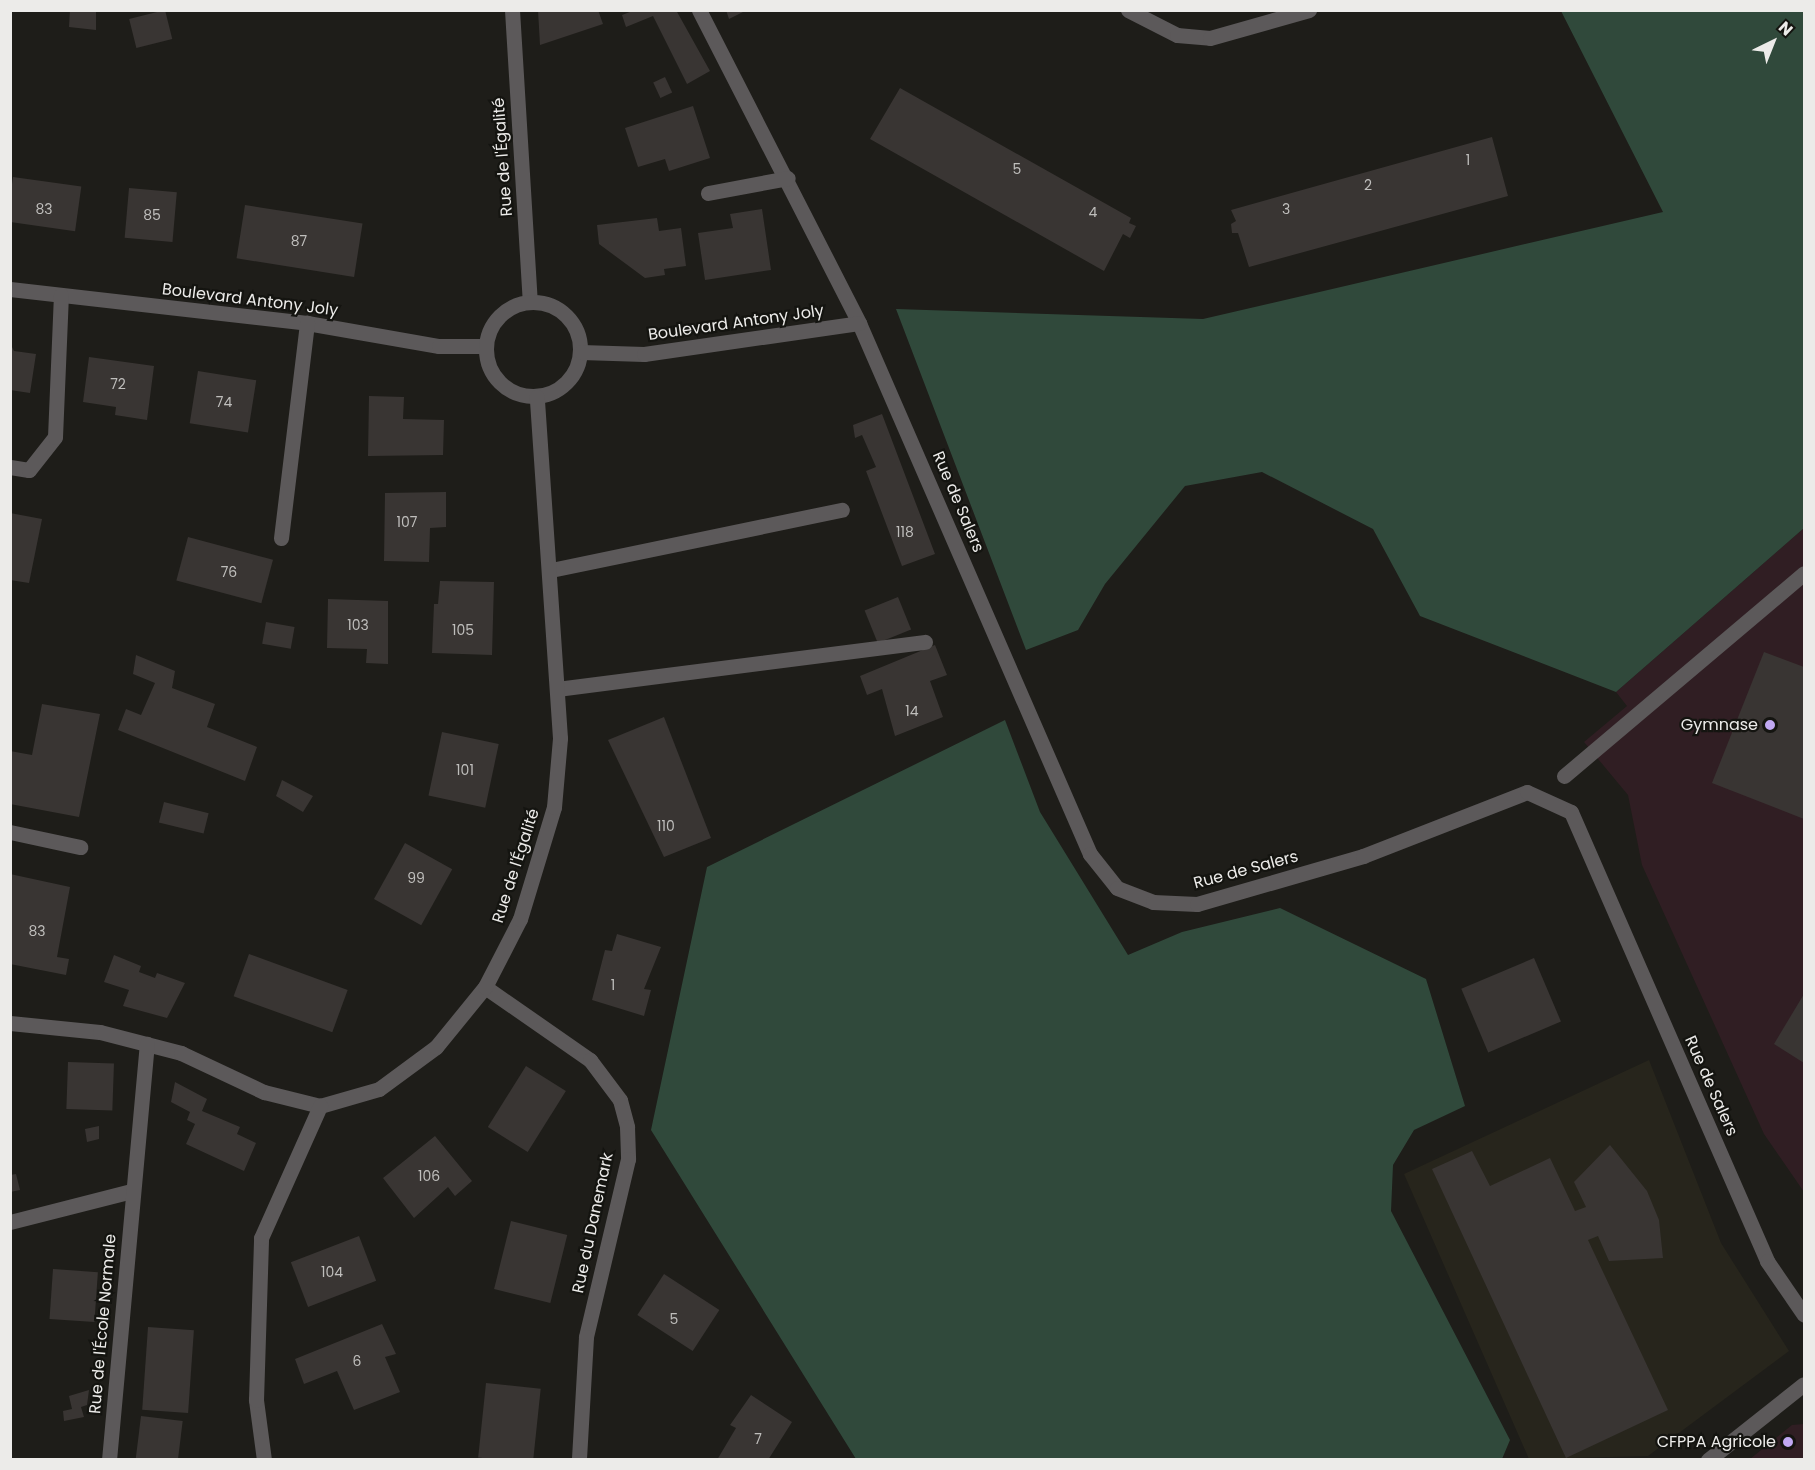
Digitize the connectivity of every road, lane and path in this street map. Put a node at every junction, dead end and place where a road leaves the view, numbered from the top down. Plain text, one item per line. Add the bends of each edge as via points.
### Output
1 (512, 10) edge
2 (699, 10) edge
3 (1128, 10) edge
4 (1309, 10) edge
5 (788, 178) junction
6 (708, 193) dead end
7 (10, 289) edge
8 (61, 295) junction
9 (530, 302) junction
10 (859, 323) junction
11 (307, 324) junction
12 (485, 346) junction
13 (581, 352) junction
14 (537, 397) junction
15 (10, 467) edge
16 (842, 510) dead end
17 (281, 538) dead end
18 (550, 570) junction
19 (1804, 573) edge
20 (925, 642) dead end
21 (557, 689) junction
22 (1564, 776) dead end
23 (10, 832) edge
24 (80, 847) dead end
25 (485, 987) junction
26 (10, 1023) edge
27 (147, 1044) junction
28 (320, 1106) junction
29 (132, 1191) junction
30 (10, 1222) edge
31 (1804, 1315) edge
32 (1804, 1384) edge
33 (109, 1460) edge
34 (264, 1460) edge
35 (579, 1460) edge
36 (1708, 1460) edge

1 - 9 street, Rue de l'Égalité
2 - 5 street, Rue de Salers
3 - 4 street via 1177,35 1210,38
5 - 6 street
5 - 10 street, Rue de Salers
7 - 8 street, Boulevard Antony Joly
8 - 11 street, Boulevard Antony Joly
8 - 15 street via 55,437 29,470
9 - 12 street via 500,314
9 - 13 street via 552,306 569,317
10 - 13 street, Boulevard Antony Joly via 644,354
10 - 31 street, Rue de Salers via 1090,854 1117,888 1153,902 1197,904 1363,856 1527,792 1571,812 1767,1261
11 - 12 street, Boulevard Antony Joly via 440,346
11 - 17 street
12 - 14 street via 488,366 499,382 520,395
13 - 14 street via 566,384
14 - 18 street, Rue de l'Égalité
16 - 18 street
18 - 21 street, Rue de l'Égalité
19 - 22 street
20 - 21 street
21 - 25 street, Rue de l'Égalité via 560,738 554,807 520,919
23 - 24 street
25 - 28 street, Rue de l'Égalité via 435,1047 379,1089
25 - 35 street, Rue du Danemark via 590,1060 620,1100 627,1127 628,1159 586,1337
26 - 27 street via 100,1032
27 - 28 street via 181,1053 264,1092
27 - 29 street, Rue de l'École Normale
28 - 34 street via 261,1238 256,1401
29 - 30 street
29 - 33 street, Rue de l'École Normale
32 - 36 street

